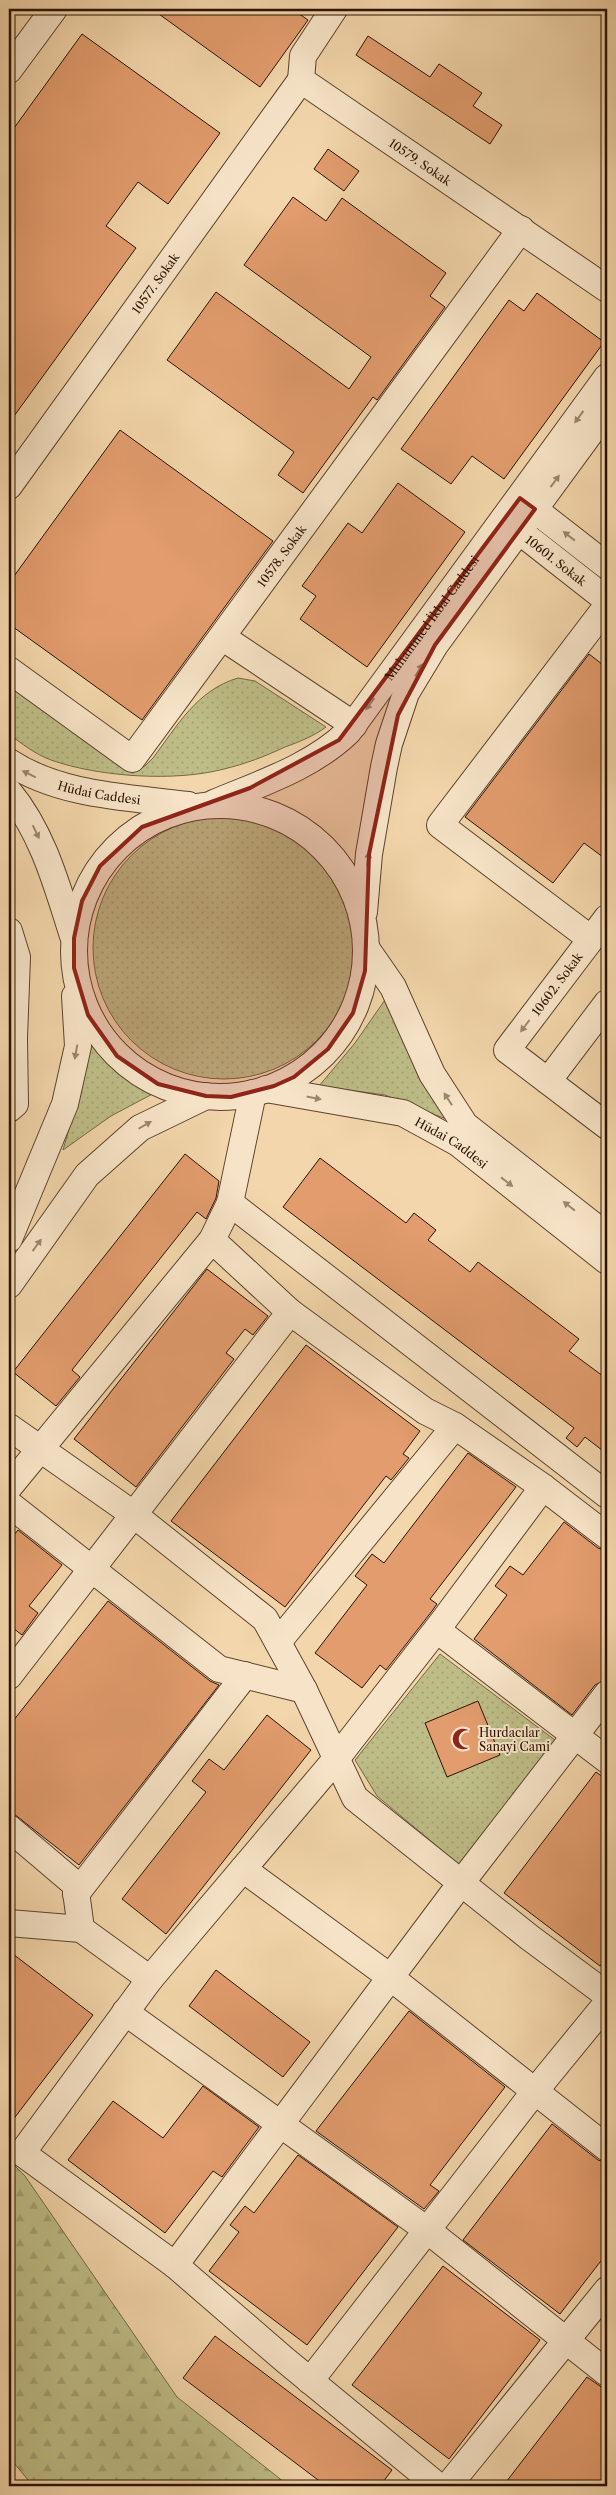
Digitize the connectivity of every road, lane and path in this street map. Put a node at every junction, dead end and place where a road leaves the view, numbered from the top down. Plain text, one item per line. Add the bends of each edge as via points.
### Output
1 (54, 9) edge
2 (334, 9) edge
3 (9, 70) edge
4 (301, 80) junction
5 (521, 230) junction
6 (607, 288) edge
7 (607, 378) edge
8 (607, 410) edge
9 (9, 486) edge
10 (528, 503) junction
11 (512, 525) junction
12 (607, 566) edge
13 (607, 600) edge
14 (607, 606) edge
15 (222, 637) junction
16 (9, 670) edge
17 (354, 725) junction
18 (9, 762) edge
19 (9, 792) edge
20 (203, 806) junction
21 (607, 918) edge
22 (9, 931) edge
23 (365, 937) junction
24 (74, 938) junction
25 (591, 939) junction
26 (74, 968) junction
27 (12, 978) edge
28 (607, 1003) edge
29 (548, 1082) junction
30 (260, 1091) junction
31 (206, 1096) junction
32 (9, 1109) edge
33 (607, 1126) edge
34 (230, 1204) junction
35 (607, 1236) edge
36 (9, 1239) edge
37 (212, 1240) junction
38 (607, 1261) edge
39 (9, 1284) edge
40 (290, 1312) junction
41 (455, 1426) junction
42 (9, 1427) edge
43 (39, 1448) junction
44 (9, 1487) edge
45 (543, 1487) junction
46 (607, 1495) edge
47 (9, 1504) edge
48 (133, 1514) junction
49 (607, 1536) edge
50 (93, 1569) junction
51 (437, 1630) junction
52 (278, 1642) junction
53 (245, 1675) junction
54 (9, 1676) edge
55 (304, 1690) junction
56 (607, 1694) edge
57 (575, 1736) junction
58 (336, 1759) junction
59 (607, 1760) edge
60 (9, 1828) edge
61 (243, 1869) junction
62 (461, 1883) junction
63 (76, 1894) junction
64 (9, 1923) edge
65 (81, 1928) junction
66 (390, 1977) junction
67 (150, 1979) junction
68 (607, 1995) edge
69 (607, 2003) edge
70 (125, 2012) junction
71 (535, 2091) junction
72 (280, 2123) junction
73 (607, 2148) edge
74 (428, 2230) junction
75 (175, 2265) junction
76 (607, 2290) edge
77 (568, 2340) junction
78 (607, 2373) edge
79 (310, 2381) junction
80 (438, 2486) edge
81 (448, 2486) edge

1 - 3 street
2 - 4 street via 303,56
4 - 5 street, 10579. Sokak
4 - 9 street, 10577. Sokak
5 - 6 street, 10579. Sokak
5 - 15 street, 10578. Sokak
7 -> 10 street, Muhammed İkbal Caddesi
10 -> 8 street, Muhammed İkbal Caddesi
10 - 11 street, Muhammed İkbal Caddesi
12 -> 10 street
11 - 13 street, 10601. Sokak
11 -> 17 street, Muhammed İkbal Caddesi
23 -> 11 street, Muhammed İkbal Caddesi via 369,854 389,744 406,693
14 - 25 street via 440,825
15 - 16 street, 10578. Sokak via 132,759
15 - 17 street
17 - 20 street, Muhammed İkbal Caddesi via 339,740 310,759
20 -> 18 street, Hüdai Caddesi via 80,790 26,773
19 -> 24 street via 37,835
20 - 23 street via 234,805 257,810 279,817 306,834 335,860 348,880 358,902
20 - 24 street via 159,818 126,838 112,851 82,900
21 - 25 street, 10602. Sokak
22 - 27 street via 17,957
23 - 30 street, Muhammed İkbal Caddesi via 360,992 342,1032 312,1064 294,1077
35 -> 23 street, Hüdai Caddesi via 465,1125 432,1074 393,986
24 - 26 street
25 -> 29 street, 10602. Sokak via 507,1050
26 - 31 street via 88,1015 117,1056 158,1084
26 -> 36 street via 78,1046 64,1104
27 - 32 street via 15,1104
28 - 29 street
29 - 33 street
30 - 31 street
30 - 34 street
30 -> 38 street, Hüdai Caddesi via 403,1113 458,1143
39 -> 31 street via 88,1174 140,1128
34 - 37 street
34 - 46 street
37 - 40 street
37 - 43 street
40 - 41 street via 425,1411
40 - 48 street
41 - 45 street
41 - 52 street
42 - 43 street
43 - 44 street
43 - 48 street
45 - 49 street
45 - 51 street
47 - 50 street
48 - 50 street
48 - 52 street via 265,1618
50 - 53 street via 219,1669
50 - 54 street
51 - 57 street
51 - 58 street
52 - 55 street
53 - 55 street
53 - 63 street
55 - 58 street
56 - 57 street
57 - 59 street
57 - 62 street
58 - 61 street
58 - 62 street via 355,1798
60 - 63 street via 75,1884
61 - 66 street
61 - 67 street
62 - 66 street
62 - 68 street
63 - 65 street
64 - 65 street
65 - 67 street
66 - 71 street
66 - 72 street
67 - 70 street
69 - 71 street
70 - 72 street
70 - 75 street via 22,2152
71 - 73 street
71 - 74 street
72 - 74 street
72 - 75 street
74 - 77 street
74 - 79 street
75 - 79 street
76 - 77 street
77 - 78 street
77 - 81 street
79 - 80 street

